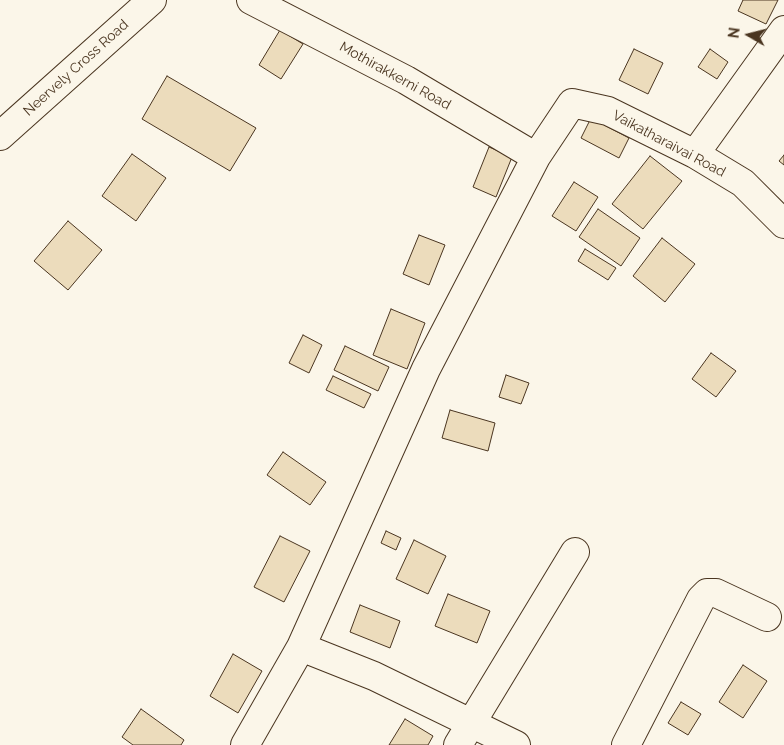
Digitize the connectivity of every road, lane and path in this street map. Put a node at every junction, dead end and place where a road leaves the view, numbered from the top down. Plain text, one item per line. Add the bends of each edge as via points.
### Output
1 (152, 0) edge
2 (251, 0) edge
3 (784, 30) edge
4 (0, 136) edge
5 (694, 154) junction
6 (536, 157) junction
7 (784, 224) edge
8 (575, 552) dead end
9 (767, 617) dead end
10 (301, 647) junction
11 (464, 734) edge
12 (244, 745) edge
13 (516, 745) edge
14 (626, 745) edge

1 - 4 street, Neervely Cross Road
2 - 6 street, Mothirakkerni Road via 406,80
3 - 5 street
5 - 6 street, Vaikatharaivai Road via 608,111 572,103
5 - 7 street, Vaikatharaivai Road via 743,183
6 - 10 street via 426,369
8 - 11 street
9 - 14 street via 716,593 707,593
10 - 11 street via 374,676
10 - 12 street
11 - 13 street

